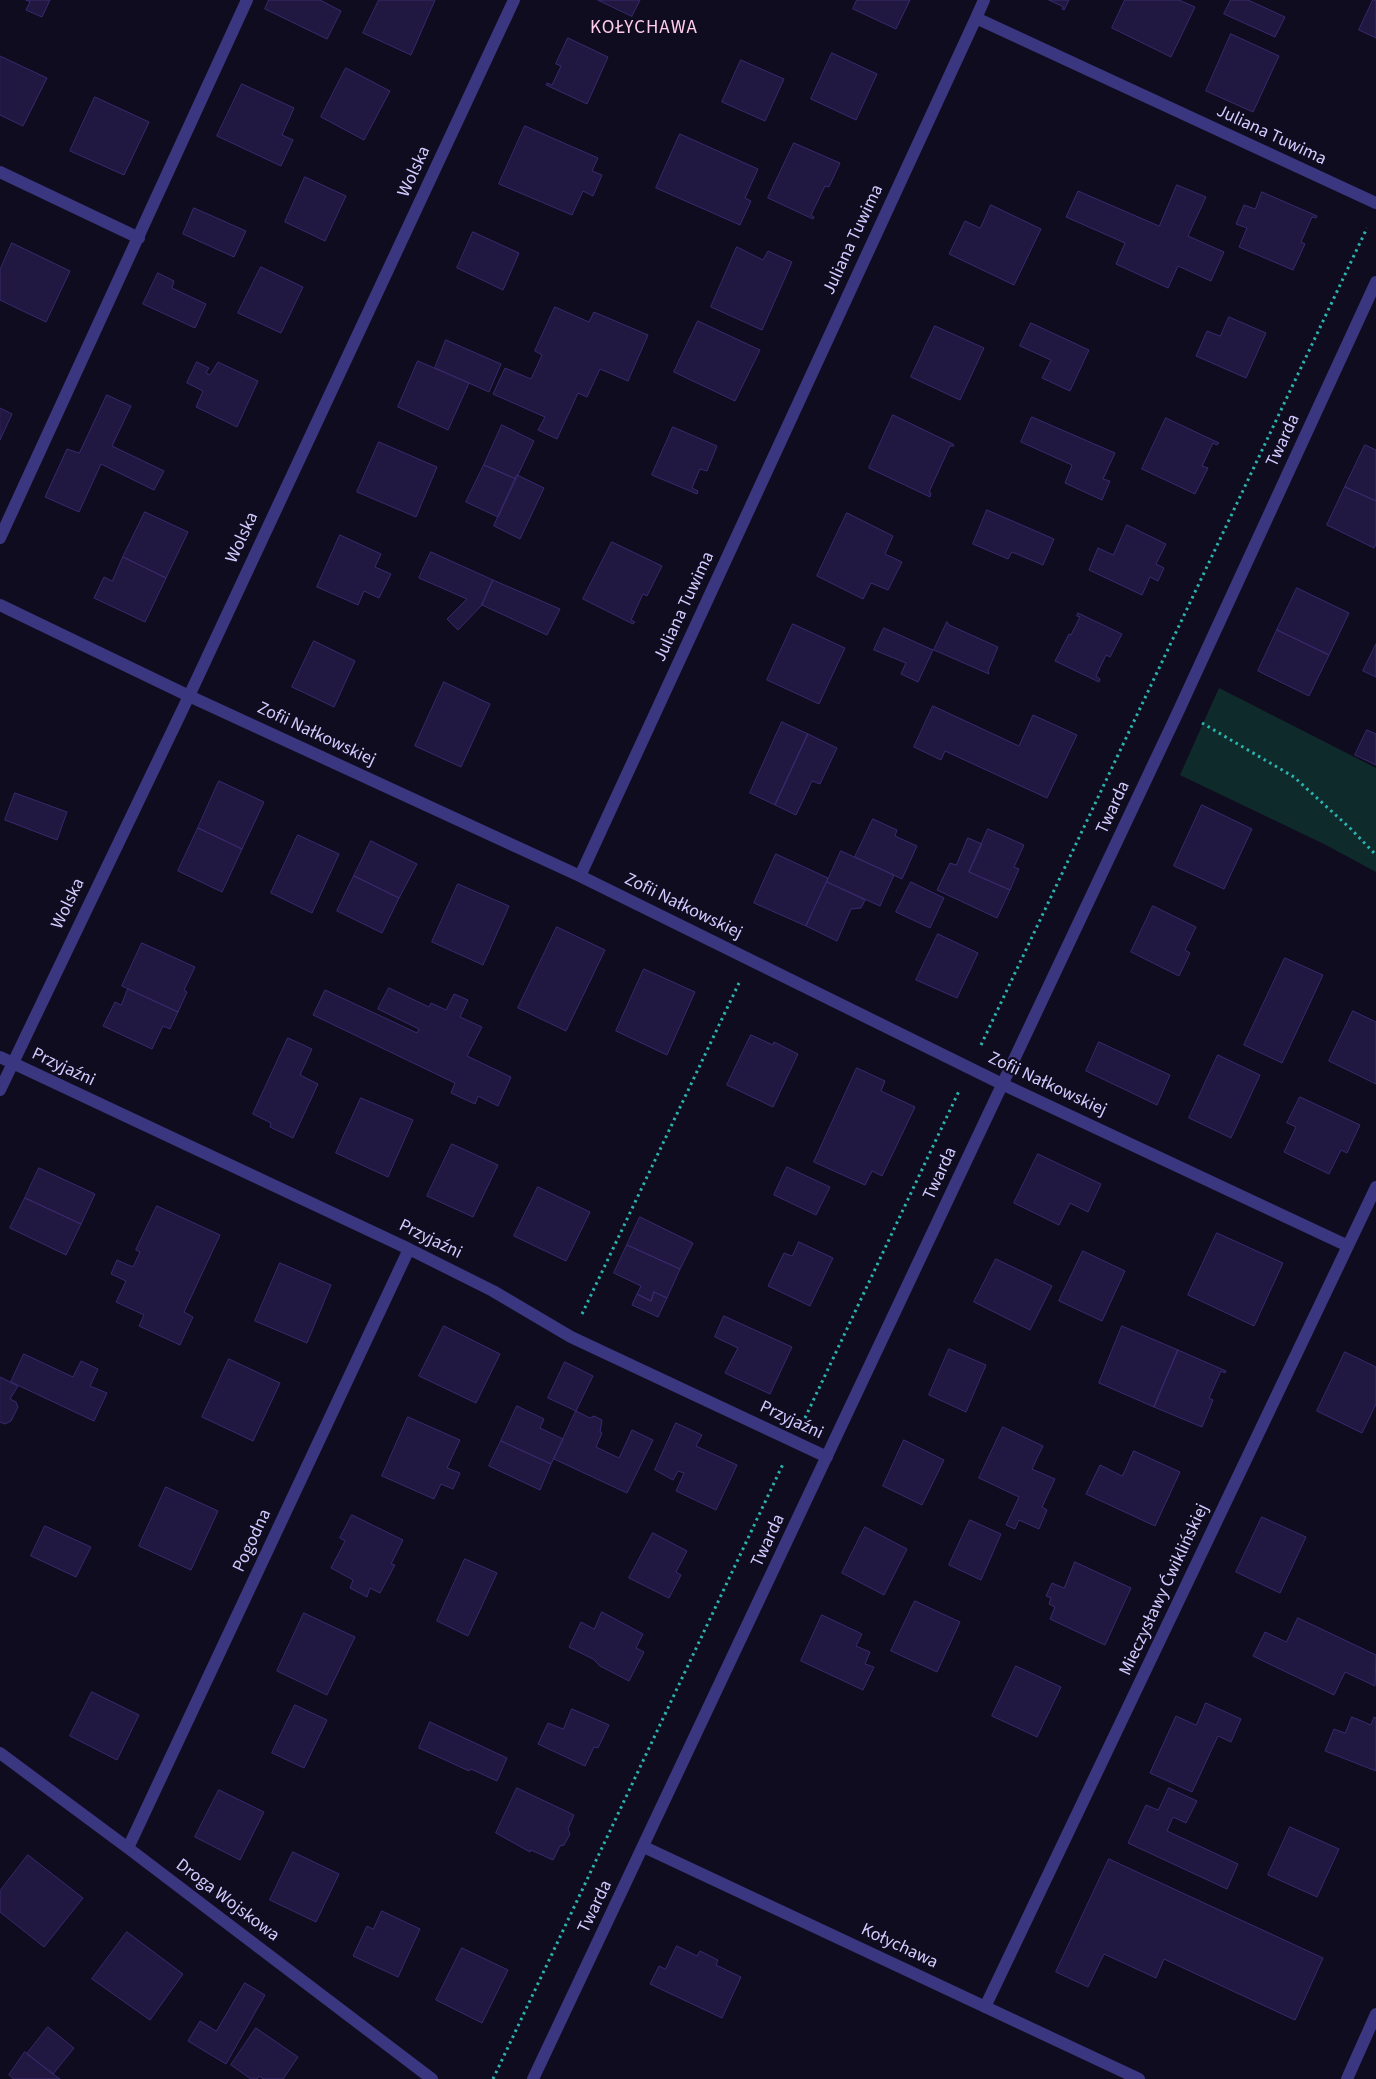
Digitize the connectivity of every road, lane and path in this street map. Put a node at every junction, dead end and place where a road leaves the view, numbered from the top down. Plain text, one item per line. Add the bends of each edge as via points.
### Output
1 (247, 0) edge
2 (514, 0) edge
3 (984, 0) edge
4 (976, 18) junction
5 (0, 172) edge
6 (1376, 203) edge
7 (1368, 227) dead end
8 (139, 238) junction
9 (1376, 282) edge
10 (0, 538) edge
11 (0, 604) edge
12 (189, 696) junction
13 (1178, 712) junction
14 (1376, 855) edge
15 (580, 876) junction
16 (750, 960) junction
17 (0, 1057) edge
18 (12, 1063) junction
19 (970, 1068) junction
20 (1002, 1084) junction
21 (0, 1090) edge
22 (1376, 1187) edge
23 (1348, 1246) junction
24 (409, 1249) junction
25 (571, 1337) junction
26 (794, 1441) junction
27 (827, 1457) junction
28 (0, 1753) edge
29 (644, 1847) junction
30 (128, 1848) junction
31 (985, 2007) junction
32 (1376, 2014) edge
33 (432, 2079) edge
34 (493, 2079) edge
35 (533, 2079) edge
36 (1140, 2079) edge
37 (1347, 2079) edge

1 - 8 street
2 - 12 street, Wolska
3 - 4 street
4 - 6 street, Juliana Tuwima
4 - 15 street, Juliana Tuwima
5 - 8 street
7 - 19 path
8 - 10 street
9 - 13 street, Twarda
11 - 12 street, Zofii Nałkowskiej
12 - 15 street, Zofii Nałkowskiej
12 - 18 street, Wolska
13 - 14 path via 1294,777
13 - 20 street, Twarda
15 - 16 street, Zofii Nałkowskiej
16 - 19 street, Zofii Nałkowskiej
16 - 25 path
17 - 18 street, Przyjaźni
18 - 21 street, Wolska
18 - 24 street, Przyjaźni
19 - 20 street, Zofii Nałkowskiej
19 - 26 path
20 - 23 street, Zofii Nałkowskiej
20 - 27 street, Twarda
22 - 23 street, Mieczysławy Ćwiklińskiej
23 - 31 street, Mieczysławy Ćwiklińskiej
24 - 25 street, Przyjaźni via 493,1290
24 - 30 street, Pogodna
25 - 26 street, Przyjaźni
26 - 27 street, Przyjaźni
26 - 34 path
27 - 29 street, Twarda
28 - 30 street, Droga Wojskowa
29 - 31 street, Kołychawa
29 - 35 street, Twarda
30 - 33 street, Droga Wojskowa
31 - 36 street, Kołychawa
32 - 37 street

